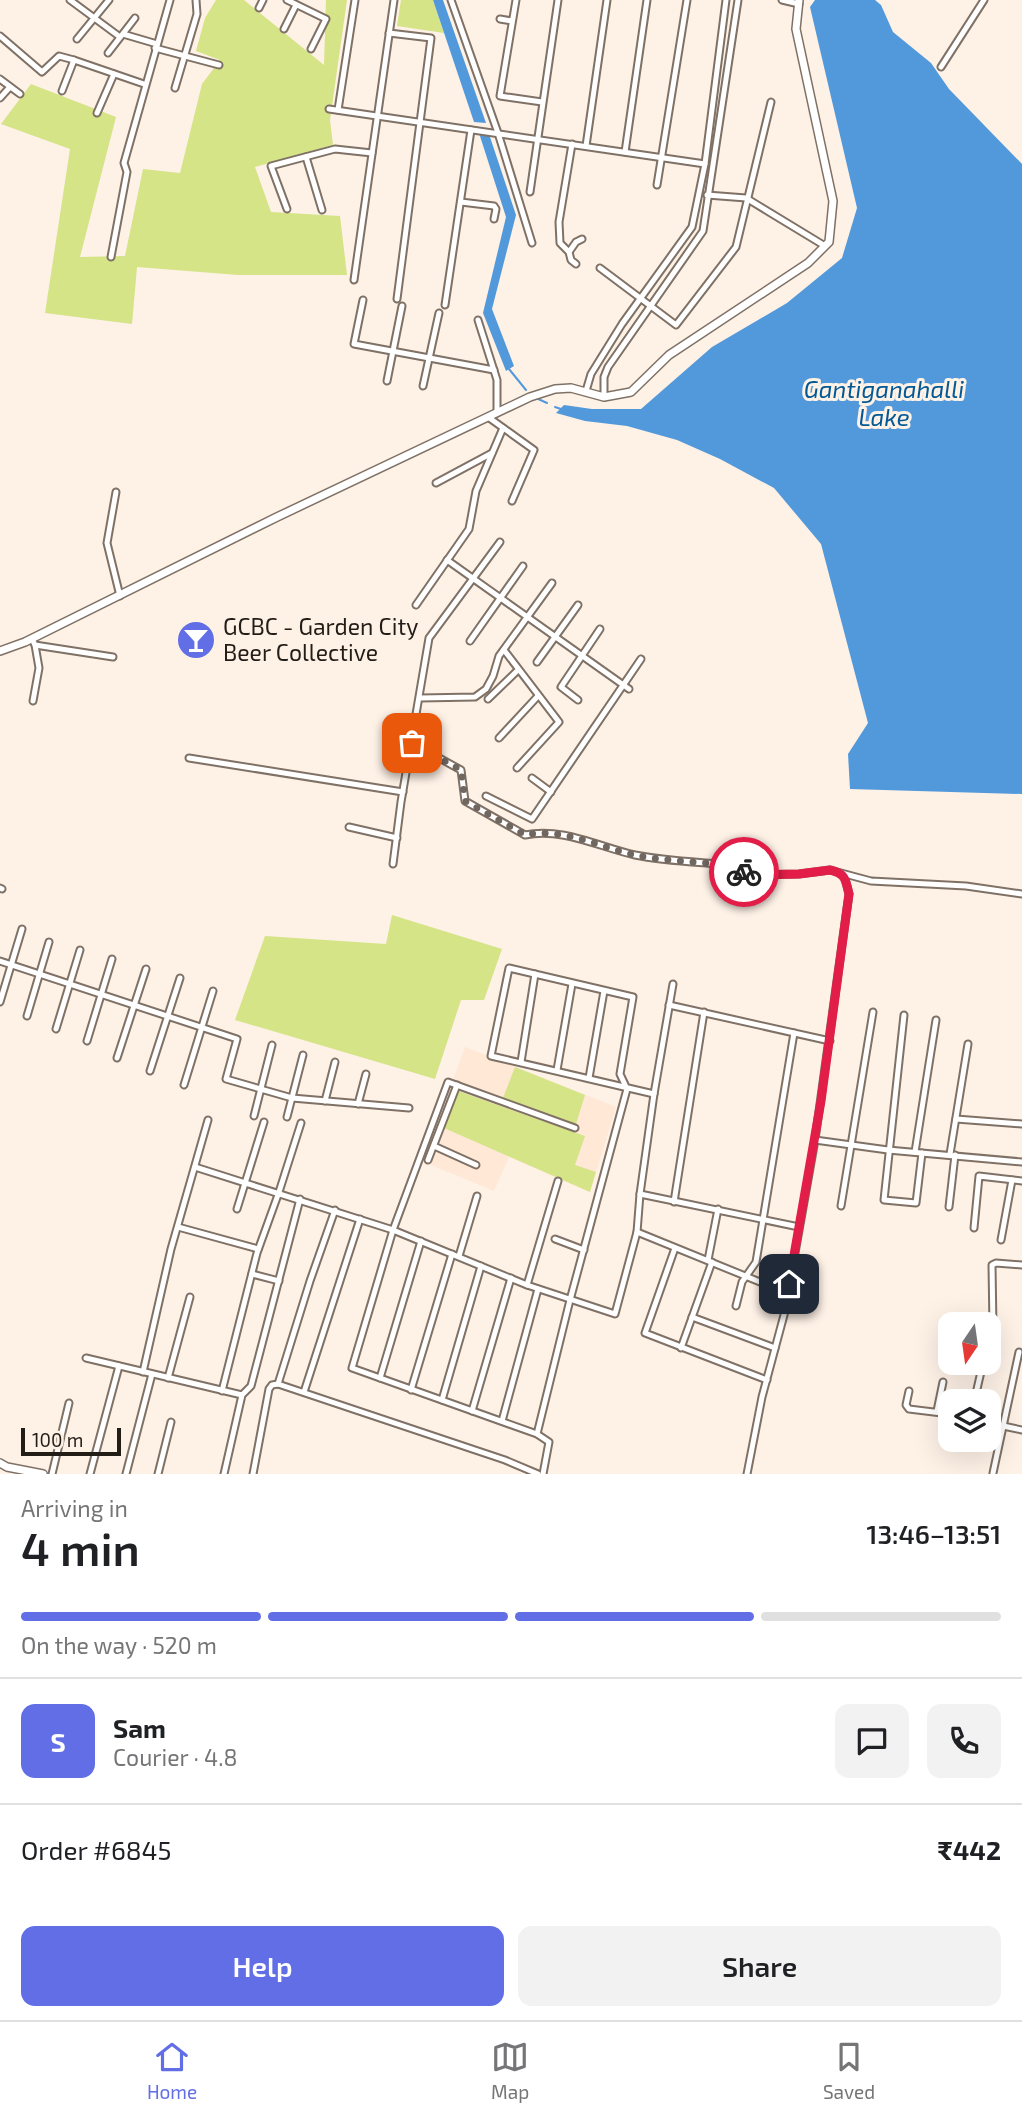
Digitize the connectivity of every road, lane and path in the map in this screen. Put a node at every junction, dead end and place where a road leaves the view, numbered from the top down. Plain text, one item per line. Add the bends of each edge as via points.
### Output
1 (70, 0) edge
2 (108, 0) edge
3 (170, 0) edge
4 (196, 0) edge
5 (262, 0) edge
6 (287, 0) edge
7 (355, 0) edge
8 (394, 0) edge
9 (451, 0) edge
10 (516, 0) edge
11 (558, 0) edge
12 (607, 0) edge
13 (647, 0) edge
14 (687, 0) edge
15 (726, 0) edge
16 (738, 0) edge
17 (782, 0) edge
18 (984, 0) edge
19 (799, 2) edge
20 (296, 5) junction
21 (259, 8) dead end
22 (94, 18) junction
23 (135, 18) dead end
24 (500, 19) dead end
25 (512, 20) junction
26 (284, 29) dead end
27 (389, 33) junction
28 (121, 35) junction
29 (0, 36) edge
30 (77, 39) dead end
31 (156, 46) junction
32 (311, 49) dead end
33 (108, 53) dead end
34 (185, 55) junction
35 (74, 61) junction
36 (219, 65) dead end
37 (941, 66) dead end
38 (114, 74) junction
39 (0, 79) edge
40 (145, 84) junction
41 (10, 87) junction
42 (175, 88) dead end
43 (62, 92) dead end
44 (20, 94) dead end
45 (0, 99) edge
46 (542, 102) junction
47 (771, 102) dead end
48 (329, 109) dead end
49 (338, 110) junction
50 (97, 113) dead end
51 (377, 116) junction
52 (420, 122) junction
53 (471, 130) junction
54 (496, 133) junction
55 (537, 139) junction
56 (572, 145) junction
57 (586, 146) junction
58 (625, 152) junction
59 (372, 153) junction
60 (306, 157) junction
61 (661, 158) junction
62 (705, 164) junction
63 (657, 185) dead end
64 (530, 192) dead end
65 (700, 194) junction
66 (710, 195) junction
67 (746, 198) junction
68 (461, 202) junction
69 (287, 209) dead end
70 (322, 210) dead end
71 (494, 219) dead end
72 (582, 239) dead end
73 (532, 243) dead end
74 (825, 246) junction
75 (569, 252) junction
76 (111, 257) dead end
77 (576, 264) dead end
78 (600, 268) dead end
79 (354, 280) dead end
80 (397, 299) dead end
81 (640, 299) junction
82 (363, 300) dead end
83 (445, 305) dead end
84 (402, 306) dead end
85 (649, 306) junction
86 (439, 313) dead end
87 (478, 320) dead end
88 (393, 351) junction
89 (429, 358) junction
90 (494, 370) junction
91 (387, 380) dead end
92 (423, 386) dead end
93 (586, 391) junction
94 (604, 397) junction
95 (497, 412) junction
96 (488, 417) junction
97 (503, 428) junction
98 (492, 453) junction
99 (436, 483) dead end
100 (116, 492) dead end
101 (512, 501) dead end
102 (500, 542) dead end
103 (447, 560) junction
104 (523, 566) dead end
105 (473, 578) junction
106 (552, 583) dead end
107 (120, 596) junction
108 (501, 598) junction
109 (416, 605) dead end
110 (578, 605) dead end
111 (527, 617) junction
112 (600, 629) dead end
113 (555, 637) junction
114 (470, 640) dead end
115 (34, 642) junction
116 (504, 650) junction
117 (0, 651) edge
118 (582, 656) junction
119 (113, 657) dead end
120 (641, 659) dead end
121 (537, 662) dead end
122 (518, 670) junction
123 (626, 687) junction
124 (538, 696) junction
125 (420, 698) junction
126 (488, 699) dead end
127 (579, 700) dead end
128 (33, 701) dead end
129 (499, 738) dead end
130 (412, 743) junction
131 (189, 758) dead end
132 (517, 768) dead end
133 (532, 778) dead end
134 (403, 792) junction
135 (551, 792) junction
136 (486, 796) dead end
137 (349, 827) dead end
138 (397, 838) junction
139 (393, 864) dead end
140 (844, 876) junction
141 (1022, 894) edge
142 (22, 929) dead end
143 (48, 942) dead end
144 (80, 950) dead end
145 (112, 959) dead end
146 (0, 961) edge
147 (11, 965) junction
148 (146, 969) dead end
149 (39, 974) junction
150 (535, 974) junction
151 (180, 978) dead end
152 (70, 984) junction
153 (572, 984) junction
154 (673, 985) dead end
155 (213, 991) dead end
156 (604, 991) junction
157 (101, 995) junction
158 (0, 1002) edge
159 (134, 1005) junction
160 (669, 1005) junction
161 (704, 1012) junction
162 (873, 1012) dead end
163 (904, 1015) dead end
164 (27, 1016) dead end
165 (168, 1016) junction
166 (936, 1020) dead end
167 (202, 1028) junction
168 (56, 1029) dead end
169 (794, 1033) junction
170 (87, 1041) dead end
171 (830, 1041) junction
172 (968, 1044) dead end
173 (272, 1045) dead end
174 (303, 1055) dead end
175 (117, 1058) dead end
176 (335, 1062) dead end
177 (521, 1062) junction
178 (556, 1070) junction
179 (150, 1071) dead end
180 (366, 1074) dead end
181 (589, 1078) junction
182 (184, 1084) dead end
183 (457, 1085) junction
184 (261, 1089) junction
185 (627, 1089) junction
186 (654, 1094) junction
187 (292, 1098) junction
188 (325, 1101) junction
189 (358, 1104) junction
190 (409, 1108) dead end
191 (254, 1116) dead end
192 (288, 1117) dead end
193 (956, 1119) junction
194 (208, 1120) dead end
195 (264, 1122) dead end
196 (300, 1123) dead end
197 (1022, 1124) edge
198 (575, 1128) dead end
199 (815, 1140) junction
200 (850, 1145) junction
201 (434, 1146) junction
202 (888, 1150) junction
203 (919, 1152) junction
204 (952, 1155) junction
205 (428, 1160) dead end
206 (1022, 1162) edge
207 (476, 1166) dead end
208 (195, 1167) junction
209 (1012, 1180) junction
210 (558, 1181) dead end
211 (1022, 1181) edge
212 (246, 1182) junction
213 (279, 1192) junction
214 (640, 1194) junction
215 (477, 1196) dead end
216 (300, 1199) junction
217 (674, 1202) junction
218 (841, 1206) dead end
219 (949, 1207) dead end
220 (237, 1209) dead end
221 (718, 1209) junction
222 (335, 1210) junction
223 (360, 1219) junction
224 (764, 1221) junction
225 (178, 1227) junction
226 (799, 1227) junction
227 (974, 1228) dead end
228 (393, 1230) junction
229 (637, 1232) junction
230 (555, 1239) dead end
231 (1001, 1240) dead end
232 (421, 1241) junction
233 (675, 1248) junction
234 (258, 1249) junction
235 (584, 1250) junction
236 (456, 1255) junction
237 (710, 1261) junction
238 (1022, 1265) edge
239 (481, 1266) junction
240 (252, 1274) junction
241 (746, 1277) junction
242 (511, 1278) junction
243 (279, 1281) junction
244 (527, 1285) junction
245 (538, 1289) junction
246 (788, 1293) junction
247 (190, 1297) dead end
248 (570, 1300) junction
249 (736, 1306) dead end
250 (993, 1312) edge
251 (692, 1317) junction
252 (681, 1348) junction
253 (775, 1348) junction
254 (1019, 1352) dead end
255 (86, 1358) dead end
256 (119, 1366) junction
257 (143, 1372) junction
258 (152, 1374) junction
259 (168, 1378) junction
260 (380, 1378) junction
261 (767, 1380) junction
262 (943, 1382) dead end
263 (278, 1384) junction
264 (411, 1390) junction
265 (222, 1391) junction
266 (909, 1391) dead end
267 (304, 1392) junction
268 (242, 1395) junction
269 (442, 1400) junction
270 (69, 1403) dead end
271 (471, 1411) junction
272 (937, 1412) joint
273 (502, 1421) junction
274 (172, 1422) dead end
275 (1003, 1426) junction
276 (1022, 1430) edge
277 (537, 1434) junction
278 (0, 1463) edge
279 (993, 1473) edge
280 (43, 1474) edge
281 (52, 1474) edge
282 (90, 1474) edge
283 (125, 1474) edge
284 (158, 1474) edge
285 (224, 1474) edge
286 (253, 1474) edge
287 (541, 1474) edge
288 (747, 1474) edge

1 - 22 street
2 - 22 street
3 - 31 street
4 - 34 street via 197,14
5 - 21 street
6 - 20 street
7 - 49 street
8 - 27 street
9 - 54 street
10 - 25 street
11 - 46 street
12 - 57 street
13 - 58 street
14 - 61 street
15 - 62 street
16 - 66 street
17 - 19 street
18 - 37 street
19 - 74 street via 796,29 833,201 830,242
20 - 26 street
20 - 32 street via 326,19
22 - 28 street
22 - 30 street
23 - 28 street
24 - 25 street
25 - 46 street via 500,96
27 - 51 street
27 - 52 street via 431,38
28 - 31 street
28 - 33 street
29 - 35 street via 42,72 60,56
31 - 34 street
31 - 40 street
34 - 36 street
34 - 42 street
35 - 38 street
35 - 43 street
38 - 40 street
38 - 50 street
39 - 41 street
40 - 76 street via 124,163 127,172
41 - 44 street
41 - 45 street
46 - 55 street
47 - 67 street
48 - 49 street
49 - 51 street
51 - 52 street
51 - 59 street
52 - 53 street
52 - 80 street
53 - 54 street
53 - 68 street
54 - 55 street
54 - 73 street
55 - 56 street
55 - 64 street
56 - 57 street
56 - 75 street via 559,222 560,243
57 - 58 street
58 - 61 street
59 - 60 street via 335,149
59 - 79 street
60 - 69 street via 271,166
60 - 70 street
61 - 62 street
61 - 63 street
62 - 65 street
65 - 66 street
65 - 81 street via 692,228
66 - 67 street
66 - 85 street via 703,231
67 - 74 street
67 - 85 street via 736,247 676,325
68 - 71 street via 494,206
68 - 83 street
72 - 75 street
74 - 94 street via 808,263 669,355 632,392
75 - 77 street
78 - 81 street
81 - 85 street
81 - 93 street via 591,374
82 - 88 street via 354,344
84 - 88 street
85 - 94 street via 608,367
86 - 89 street
87 - 90 street
88 - 89 street
88 - 91 street
89 - 90 street
89 - 92 street
90 - 95 street
93 - 94 street
93 - 95 street via 555,388
95 - 96 street
96 - 97 street
96 - 107 street
97 - 98 street
97 - 101 street via 534,450
98 - 99 street
98 - 103 street via 476,491 469,529
100 - 107 street via 107,543
102 - 105 street
103 - 105 street
103 - 109 street
104 - 108 street
105 - 108 street
105 - 125 street via 429,638
106 - 111 street
107 - 115 street
108 - 111 street
108 - 114 street
110 - 113 street
111 - 113 street
111 - 116 street
112 - 118 street
113 - 118 street
113 - 121 street
115 - 117 street
115 - 119 street
115 - 128 street via 39,668
116 - 122 street
116 - 125 street via 486,689 475,697
118 - 123 street
118 - 127 street via 561,687
120 - 123 street
122 - 124 street
122 - 126 street
123 - 135 street
124 - 129 street
124 - 132 street via 559,722
125 - 130 street
130 - 134 street
130 - 140 street via 461,770 465,801 525,835 541,832 597,842 635,855 742,866 745,875 830,870
131 - 134 street
133 - 135 street
134 - 138 street
135 - 136 street via 532,819
137 - 138 street
138 - 139 street
140 - 141 street
140 - 171 street via 849,894
142 - 147 street
143 - 149 street
144 - 152 street
145 - 157 street
146 - 147 street
147 - 149 street
147 - 158 street
148 - 159 street
149 - 152 street
149 - 164 street
150 - 153 street
150 - 177 street
150 - 177 street via 509,968 491,1056
151 - 165 street
152 - 157 street
152 - 168 street
153 - 156 street
153 - 178 street
154 - 160 street
155 - 167 street
156 - 181 street
156 - 185 street via 633,997 620,1074
157 - 159 street
157 - 170 street
159 - 165 street
159 - 175 street
160 - 161 street
160 - 186 street
161 - 169 street
161 - 217 street
162 - 200 street
163 - 202 street
165 - 167 street
165 - 179 street
166 - 203 street
167 - 182 street
167 - 184 street via 237,1039 226,1079
169 - 171 street
169 - 224 street
171 - 199 street
172 - 193 street
173 - 184 street
174 - 187 street
176 - 188 street
177 - 178 street
178 - 181 street
180 - 189 street
181 - 185 street
183 - 198 street
183 - 201 street
183 - 228 street via 448,1082
184 - 187 street
184 - 191 street
185 - 186 street
185 - 235 street
186 - 214 street
187 - 188 street
187 - 192 street
188 - 189 street
189 - 190 street
193 - 197 street
193 - 204 street
194 - 208 street
195 - 212 street
196 - 213 street
199 - 200 street
199 - 226 street
200 - 202 street
200 - 218 street
201 - 205 street
201 - 207 street
202 - 203 street
202 - 203 street via 882,1198 911,1204 916,1202
203 - 204 street
204 - 206 street
204 - 219 street
208 - 212 street
208 - 225 street
209 - 211 street
209 - 227 street via 978,1177
209 - 231 street
210 - 244 street
212 - 213 street
212 - 220 street
213 - 216 street
213 - 234 street
214 - 217 street
214 - 229 street
215 - 236 street
216 - 222 street
216 - 243 street
217 - 221 street
221 - 224 street
221 - 237 street
222 - 223 street
222 - 263 street
223 - 228 street
223 - 267 street
224 - 226 street
224 - 241 street via 756,1262
225 - 234 street
225 - 257 street
226 - 246 street
228 - 232 street
228 - 260 street via 352,1368
229 - 233 street
229 - 248 street via 615,1314
230 - 235 street
232 - 236 street
232 - 260 street
233 - 237 street
233 - 252 street via 645,1333
234 - 240 street
235 - 248 street
236 - 239 street
236 - 264 street
237 - 241 street
237 - 251 street
238 - 250 street via 992,1265
239 - 242 street
239 - 269 street
240 - 243 street
240 - 265 street
241 - 246 street
241 - 249 street
242 - 244 street
242 - 271 street
243 - 268 street via 251,1386
244 - 245 street
245 - 248 street
245 - 273 street
246 - 253 street
247 - 259 street
248 - 277 street
251 - 252 street
251 - 253 street
252 - 261 street
253 - 261 street
254 - 275 street
255 - 256 street
256 - 257 street
256 - 282 street
257 - 258 street
258 - 259 street
258 - 283 street
259 - 265 street
260 - 264 street
261 - 288 street
262 - 272 street
263 - 267 street
263 - 286 street via 269,1389
264 - 269 street
265 - 268 street
266 - 272 street via 906,1408
267 - 287 street
268 - 285 street
269 - 271 street
270 - 281 street
271 - 273 street
273 - 277 street
274 - 284 street
275 - 276 street
275 - 279 street
277 - 287 street via 549,1442
278 - 280 street

